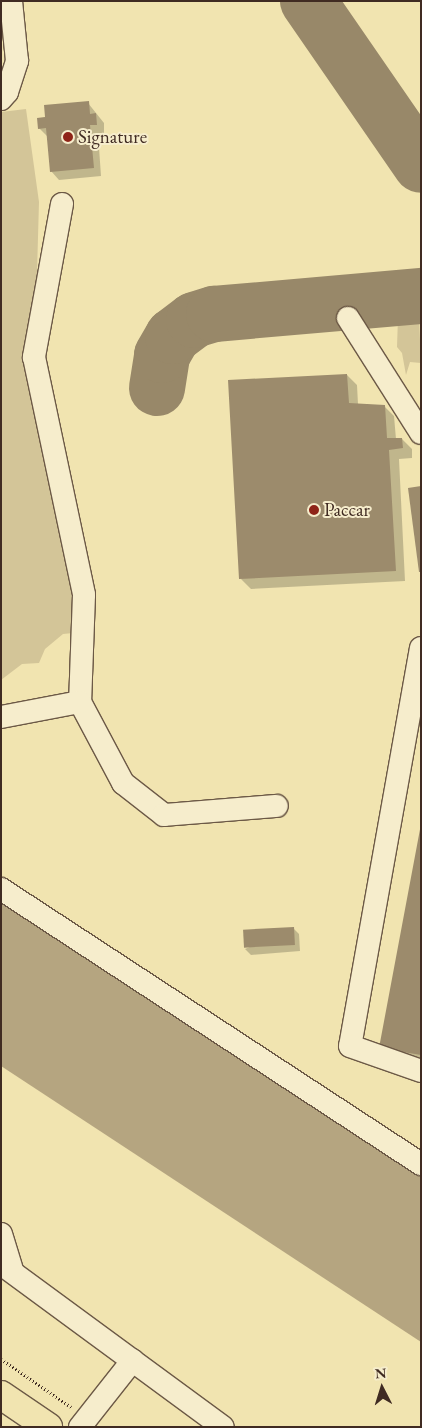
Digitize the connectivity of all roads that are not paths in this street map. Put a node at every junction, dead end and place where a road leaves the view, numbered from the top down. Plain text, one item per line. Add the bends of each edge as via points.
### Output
1 (11, 1) edge
2 (1, 99) edge
3 (62, 204) dead end
4 (348, 318) dead end
5 (421, 433) edge
6 (421, 648) edge
7 (80, 702) junction
8 (1, 717) edge
9 (277, 806) dead end
10 (1, 889) edge
11 (421, 1071) edge
12 (421, 1164) edge
13 (1, 1234) edge
14 (6, 1267) edge
15 (133, 1360) junction
16 (1, 1395) edge
17 (84, 1422) edge
18 (48, 1427) edge
19 (223, 1427) edge

1 - 2 lane via 17,61 7,92
3 - 7 lane via 34,357 84,595
4 - 5 lane
6 - 11 lane via 350,1046
7 - 8 lane
7 - 9 lane via 122,783 164,815
10 - 12 lane
13 - 14 lane
14 - 15 lane
15 - 17 lane
15 - 19 lane
16 - 18 main road

